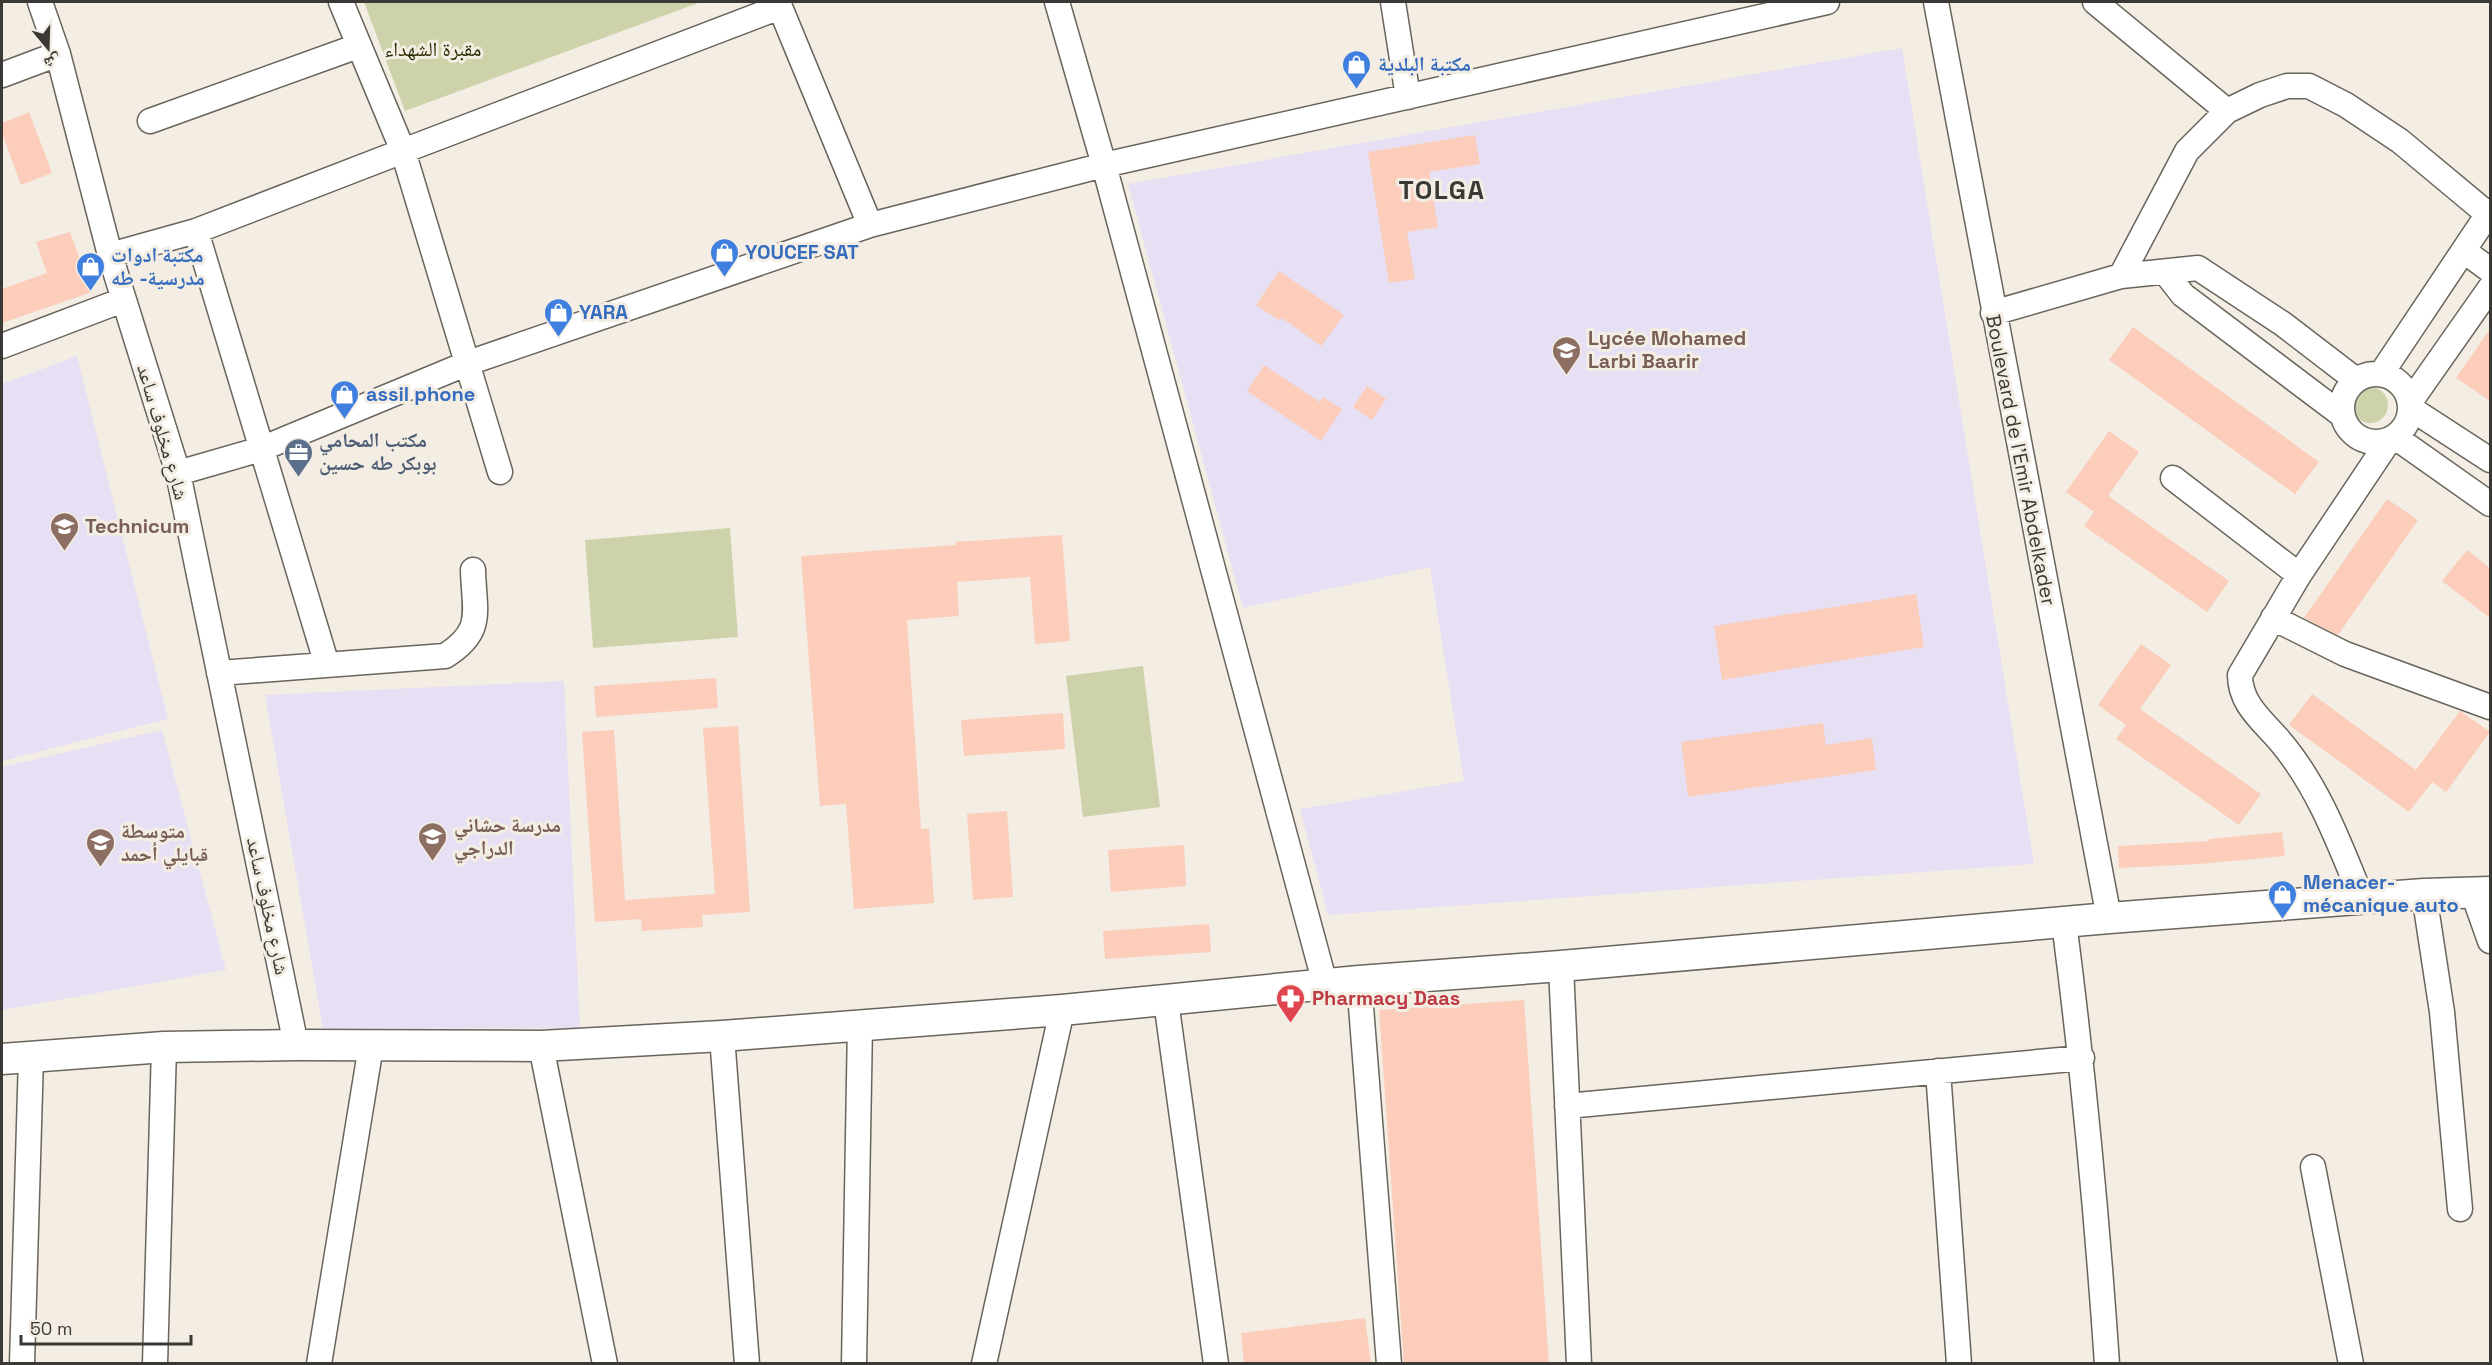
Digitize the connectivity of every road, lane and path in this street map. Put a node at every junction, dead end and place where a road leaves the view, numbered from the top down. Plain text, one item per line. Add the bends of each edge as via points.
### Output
1 (40, 2) edge
2 (341, 2) edge
3 (1057, 2) edge
4 (1393, 2) edge
5 (1827, 2) edge
6 (1936, 2) edge
7 (2095, 2) edge
8 (779, 4) edge
9 (358, 46) junction
10 (58, 54) junction
11 (2, 75) edge
12 (1408, 97) junction
13 (2227, 111) junction
14 (150, 121) dead end
15 (403, 151) junction
16 (1104, 165) junction
17 (2490, 213) edge
18 (870, 225) junction
19 (196, 231) junction
20 (2464, 251) junction
21 (110, 255) junction
22 (2198, 268) junction
23 (2490, 270) edge
24 (2165, 272) junction
25 (2121, 276) junction
26 (2490, 288) edge
27 (2183, 295) junction
28 (123, 300) junction
29 (1993, 313) junction
30 (2, 346) edge
31 (468, 363) junction
32 (2381, 374) junction
33 (2356, 380) junction
34 (2410, 405) junction
35 (2342, 415) junction
36 (2392, 438) junction
37 (261, 449) junction
38 (2490, 460) edge
39 (500, 472) dead end
40 (178, 473) junction
41 (2173, 478) dead end
42 (2490, 504) edge
43 (473, 570) dead end
44 (2299, 575) junction
45 (2273, 618) junction
46 (327, 665) junction
47 (219, 673) junction
48 (2490, 707) edge
49 (2482, 893) edge
50 (2424, 894) junction
51 (2362, 899) junction
52 (2109, 918) junction
53 (2064, 922) junction
54 (2490, 941) edge
55 (1561, 966) junction
56 (1359, 981) junction
57 (1325, 984) junction
58 (1166, 1001) junction
59 (1062, 1010) junction
60 (860, 1024) junction
61 (722, 1036) junction
62 (296, 1045) junction
63 (371, 1046) junction
64 (541, 1046) junction
65 (164, 1047) junction
66 (16, 1058) edge
67 (2082, 1058) junction
68 (1938, 1071) junction
69 (1567, 1106) junction
70 (2313, 1167) dead end
71 (2460, 1209) dead end
72 (22, 1364) edge
73 (155, 1364) edge
74 (319, 1364) edge
75 (605, 1364) edge
76 (747, 1364) edge
77 (854, 1364) edge
78 (984, 1364) edge
79 (1216, 1364) edge
80 (1389, 1364) edge
81 (1579, 1364) edge
82 (1959, 1364) edge
83 (2107, 1364) edge
84 (2351, 1364) edge

1 - 10 street, شارع مخلوف ساعد
2 - 9 street
3 - 16 street
4 - 12 street
5 - 12 street
6 - 29 street, Boulevard de l'Emir Abdelkader
7 - 13 street
8 - 15 street
8 - 18 street
9 - 14 street
9 - 15 street
10 - 11 street
10 - 21 street, شارع مخلوف ساعد
12 - 16 street
13 - 17 street via 2287,86 2309,86 2400,141
13 - 25 street via 2187,151
15 - 19 street
15 - 31 street
16 - 18 street
16 - 57 street
17 - 20 street
18 - 31 street
19 - 21 street
19 - 37 street
20 - 23 street
20 - 32 street
21 - 28 street, شارع مخلوف ساعد
22 - 24 street
22 - 27 street
22 - 33 street via 2283,324
24 - 25 street
24 - 27 street
25 - 29 street
26 - 34 street
27 - 35 street
28 - 30 street
28 - 40 street, شارع مخلوف ساعد
29 - 52 street, Boulevard de l'Emir Abdelkader
31 - 37 street
31 - 39 street
32 - 33 street
32 - 34 street via 2405,389
33 - 35 street via 2342,402
34 - 36 street via 2409,419
34 - 38 street
35 - 36 street via 2355,435 2366,441
36 - 42 street
36 - 44 street
37 - 40 street
37 - 46 street
40 - 47 street, شارع مخلوف ساعد
41 - 44 street
43 - 46 street via 475,626 463,645 445,656
44 - 45 street
45 - 48 street via 2345,654
45 - 51 street via 2240,675 2240,685 2251,710 2281,742 2315,793
46 - 47 street
47 - 62 street, شارع مخلوف ساعد
49 - 50 street
49 - 54 street
50 - 51 street
50 - 71 street via 2442,1012
51 - 52 street
52 - 53 street
53 - 55 street
53 - 67 street
55 - 56 street
55 - 69 street
56 - 57 street
56 - 80 street
57 - 58 street
58 - 59 street
58 - 79 street
59 - 60 street
59 - 78 street
60 - 61 street
60 - 77 street
61 - 64 street
61 - 76 street
62 - 63 street
62 - 65 street
63 - 64 street
63 - 74 street
64 - 75 street
65 - 66 street
65 - 73 street
66 - 72 street
67 - 68 street
67 - 83 street
68 - 69 street
68 - 82 street
69 - 81 street
70 - 84 street

